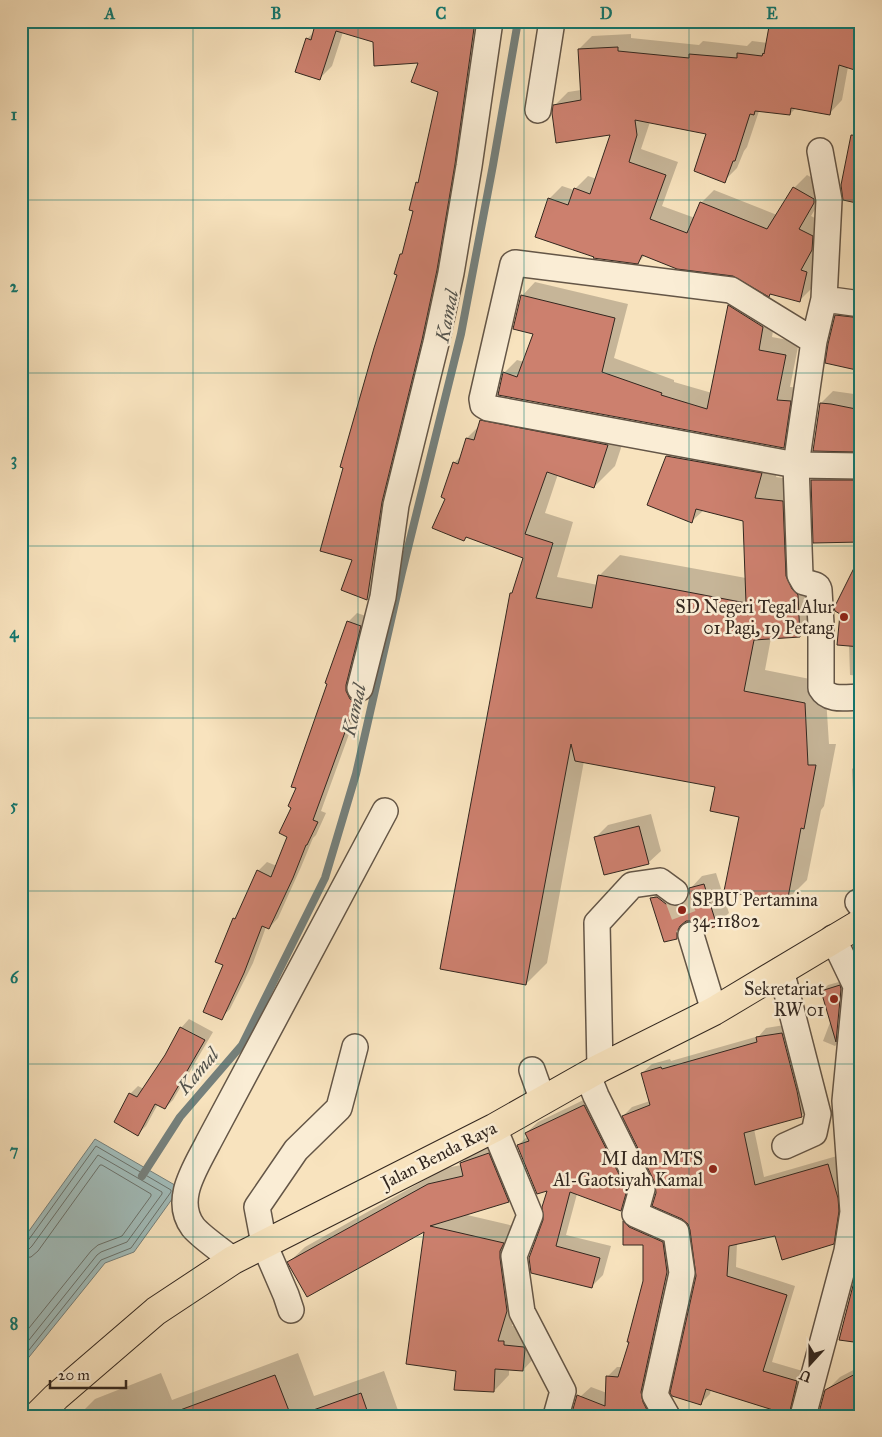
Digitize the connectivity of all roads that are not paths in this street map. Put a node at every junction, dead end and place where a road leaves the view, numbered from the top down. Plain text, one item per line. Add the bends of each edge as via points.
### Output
1 (490, 21) edge
2 (552, 21) edge
3 (538, 110) dead end
4 (820, 151) dead end
5 (824, 299) junction
6 (861, 304) edge
7 (814, 341) junction
8 (796, 464) junction
9 (861, 466) edge
10 (360, 688) dead end
11 (861, 697) edge
12 (385, 811) dead end
13 (675, 892) tunnel mouth
14 (860, 910) edge
15 (691, 935) tunnel mouth
16 (833, 938) junction
17 (781, 970) junction
18 (714, 1011) junction
19 (355, 1047) dead end
20 (596, 1066) junction
21 (853, 1101) edge
22 (494, 1128) junction
23 (785, 1146) dead end
24 (264, 1244) junction
25 (854, 1250) edge
26 (233, 1260) junction
27 (291, 1310) dead end
28 (37, 1416) edge
29 (556, 1416) edge
30 (667, 1416) edge
31 (803, 1416) edge

1 - 10 street via 451,274 396,505 383,597
2 - 3 street
4 - 5 street via 829,200
5 - 6 street
5 - 7 street
7 - 8 street
7 - 8 street via 730,290 515,263 482,399 488,408
8 - 9 street
8 - 11 street via 800,575 804,582 815,585 819,590 821,688 831,697
12 - 26 street via 188,1184 184,1204 194,1228
13 - 20 street via 660,881 632,885 598,922
14 - 16 main road, Jalan Benda Raya
15 - 18 street
16 - 17 main road, Jalan Benda Raya
16 - 21 street via 856,986
17 - 18 main road, Jalan Benda Raya
17 - 23 street via 818,1114 814,1133
18 - 20 main road, Jalan Benda Raya
19 - 24 street via 338,1108 296,1150 257,1206
20 - 22 main road, Jalan Benda Raya via 537,1083
20 - 30 street via 596,1096 642,1189 635,1214 676,1232 682,1273 655,1395
21 - 25 street
22 - 24 main road, Jalan Benda Raya
22 - 29 street via 530,1214 514,1256 522,1312 563,1392
24 - 26 main road, Jalan Benda Raya
24 - 27 street
25 - 31 street
26 - 28 main road, Jalan Benda Raya via 156,1311

